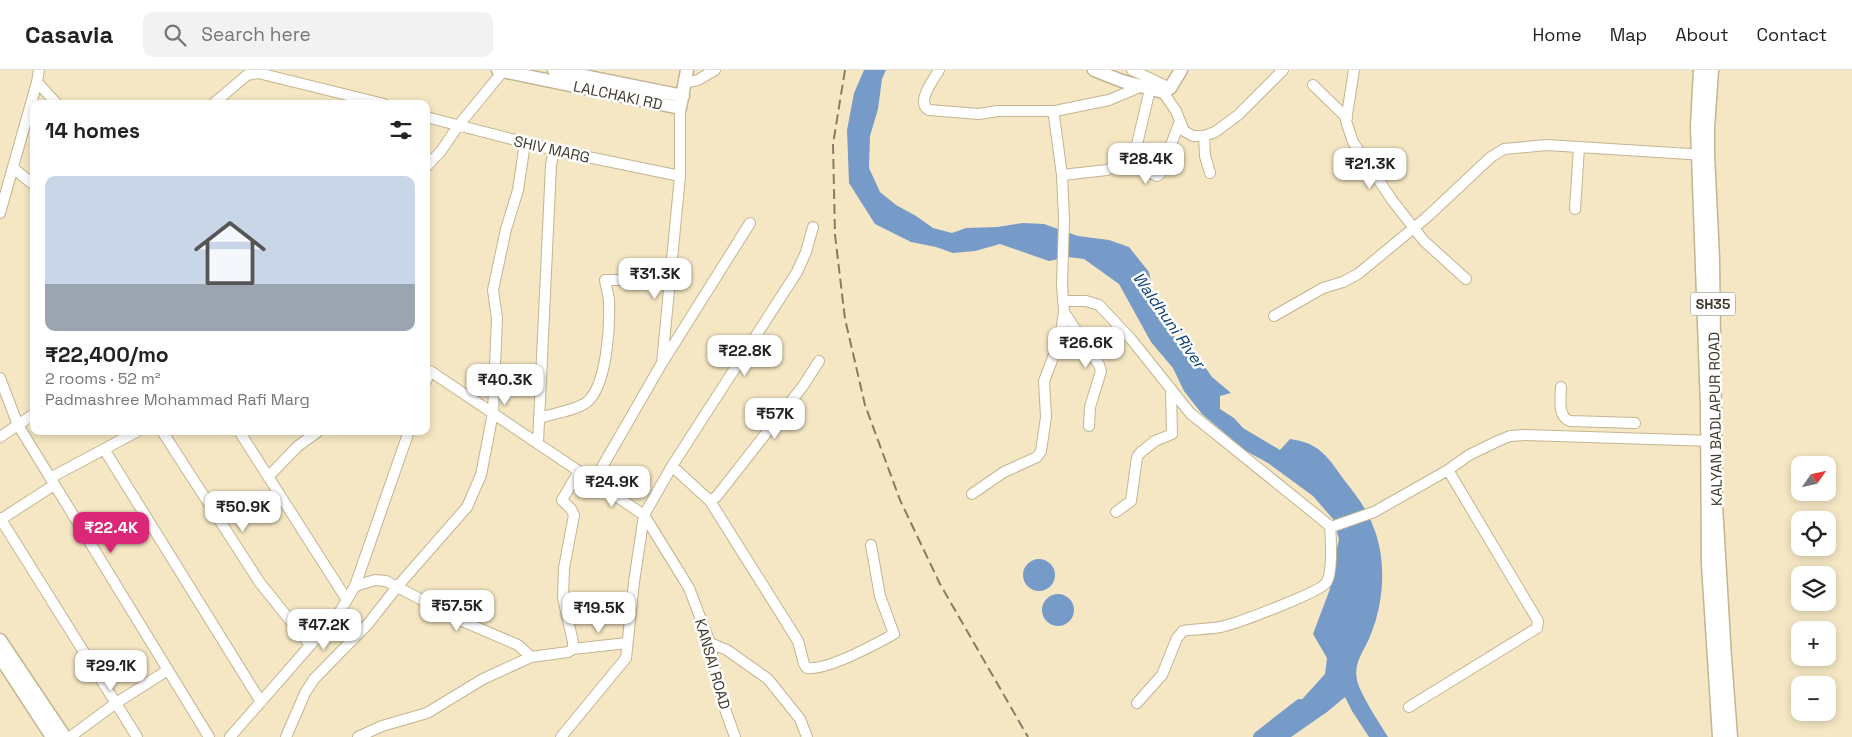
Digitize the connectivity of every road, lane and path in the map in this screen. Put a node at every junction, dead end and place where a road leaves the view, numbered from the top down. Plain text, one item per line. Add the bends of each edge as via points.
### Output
1 (39, 70) edge
2 (501, 70) edge
3 (554, 70) edge
4 (687, 70) edge
5 (715, 70) edge
6 (938, 70) edge
7 (1094, 70) edge
8 (1132, 70) edge
9 (1180, 70) edge
10 (1283, 70) edge
11 (1354, 70) edge
12 (1700, 70) edge
13 (1712, 70) edge
14 (37, 82) junction
15 (1313, 85) dead end
16 (1145, 88) junction
17 (1166, 90) junction
18 (683, 96) junction
19 (32, 100) edge
20 (53, 100) edge
21 (218, 100) edge
22 (368, 100) edge
23 (30, 107) edge
24 (1055, 110) junction
25 (430, 117) edge
26 (1346, 118) junction
27 (1180, 121) junction
28 (458, 126) junction
29 (1204, 136) junction
30 (525, 143) junction
31 (1579, 147) junction
32 (554, 150) junction
33 (1703, 154) junction
34 (1125, 161) junction
35 (430, 163) edge
36 (13, 168) junction
37 (1210, 173) dead end
38 (1062, 175) junction
39 (680, 176) junction
40 (30, 182) edge
41 (1575, 208) dead end
42 (0, 213) edge
43 (750, 224) dead end
44 (813, 227) dead end
45 (1414, 228) junction
46 (1466, 278) dead end
47 (670, 280) junction
48 (1063, 301) junction
49 (1064, 312) junction
50 (1274, 316) dead end
51 (819, 361) dead end
52 (662, 363) junction
53 (430, 371) edge
54 (0, 378) edge
55 (1561, 387) dead end
56 (1171, 390) junction
57 (493, 413) junction
58 (30, 417) edge
59 (539, 418) junction
60 (1635, 423) dead end
61 (18, 425) junction
62 (1089, 426) dead end
63 (130, 435) edge
64 (165, 435) edge
65 (241, 435) edge
66 (313, 435) edge
67 (408, 435) edge
68 (0, 437) edge
69 (1711, 441) junction
70 (538, 443) junction
71 (104, 449) junction
72 (672, 466) junction
73 (1448, 470) junction
74 (579, 471) junction
75 (268, 478) junction
76 (594, 481) junction
77 (52, 482) junction
78 (972, 494) dead end
79 (710, 501) junction
80 (1116, 512) dead end
81 (644, 514) junction
82 (0, 519) edge
83 (1332, 526) junction
84 (871, 544) dead end
85 (355, 586) junction
86 (396, 587) junction
87 (347, 600) junction
88 (0, 640) edge
89 (628, 643) junction
90 (710, 643) junction
91 (310, 645) junction
92 (573, 649) junction
93 (0, 657) edge
94 (531, 657) junction
95 (168, 670) junction
96 (261, 702) junction
97 (116, 703) junction
98 (1138, 703) dead end
99 (1409, 707) dead end
100 (52, 737) edge
101 (65, 737) edge
102 (70, 737) edge
103 (137, 737) edge
104 (209, 737) edge
105 (230, 737) edge
106 (286, 737) edge
107 (358, 737) edge
108 (561, 737) edge
109 (735, 737) edge
110 (807, 737) edge
111 (1719, 737) edge
112 (1732, 737) edge

1 - 14 street
2 - 18 main road, LALCHAKI RD
2 - 28 street
3 - 18 main road, LALCHAKI RD
4 - 18 main road
5 - 18 street via 698,80
6 - 24 street via 925,94 924,105 929,110 979,114
7 - 16 main road
8 - 17 street
9 - 17 main road
10 - 29 street via 1238,115
11 - 26 street
12 - 33 main road, KALYAN BADLAPUR ROAD / SH35
13 - 33 main road, KALYAN BADLAPUR ROAD / SH35
14 - 19 street
14 - 20 street
15 - 26 street
16 - 17 main road
16 - 24 street via 1109,100
16 - 34 street via 1135,153
17 - 27 street
18 - 39 street
21 - 22 street via 247,75 258,73
23 - 36 street
24 - 38 street
25 - 28 street, SHIV MARG
26 - 45 street via 1353,142
27 - 29 street via 1184,131 1193,136
27 - 34 street via 1160,174 1155,176
28 - 30 street, SHIV MARG
28 - 35 street
29 - 37 street
30 - 32 street, SHIV MARG
30 - 57 street via 518,190 493,290 497,318
31 - 33 street
31 - 41 street
31 - 45 street via 1547,145 1504,149 1470,175
32 - 39 street, SHIV MARG
32 - 59 street
33 - 69 main road, KALYAN BADLAPUR ROAD / SH35 via 1702,250
34 - 38 street via 1107,170
36 - 40 street
36 - 42 street
38 - 48 street
39 - 47 street
43 - 52 street
44 - 72 street via 797,272
45 - 46 street
45 - 50 street via 1350,278 1323,288
47 - 52 street
47 - 59 street via 605,280 609,300 603,373 586,402
48 - 49 street
48 - 56 street via 1086,301 1099,306 1131,339
49 - 62 street via 1101,371 1090,407
49 - 78 street via 1060,340 1044,381 1046,417 1040,454 1004,472
51 - 79 street via 803,386
52 - 76 street
53 - 57 street
54 - 61 street
55 - 60 street via 1565,420
56 - 80 street via 1172,434 1155,441 1137,457 1131,501
56 - 83 street via 1190,414
57 - 70 street
57 - 86 street via 480,475 467,507
58 - 61 street
59 - 70 street
61 - 68 street
61 - 77 street
63 - 71 street
64 - 91 street via 260,583
65 - 75 street
66 - 75 street via 298,446
67 - 85 street
69 - 73 street via 1510,436 1469,455
69 - 111 main road, KALYAN BADLAPUR ROAD / SH35 via 1708,564
69 - 112 main road, KALYAN BADLAPUR ROAD / SH35
70 - 74 street
71 - 77 street
71 - 96 street
72 - 79 street
72 - 81 street
73 - 83 street via 1374,512
73 - 99 street via 1538,624 1537,628
74 - 76 street
74 - 92 street via 562,500 574,515 564,568 563,598
75 - 87 street
76 - 81 street
77 - 82 street
77 - 95 street
79 - 84 street via 798,641 807,668 830,664 894,634 880,596
81 - 89 street
81 - 90 street, KANSAI ROAD via 690,588
82 - 97 street
83 - 98 street via 1330,567 1325,585 1227,626 1183,631 1162,675
85 - 86 street via 375,580 386,581
85 - 87 street
86 - 94 street via 518,645
86 - 106 street via 368,624 314,679
87 - 91 street
88 - 101 main road
89 - 92 street
89 - 108 street via 626,658
90 - 109 street, KANSAI ROAD via 716,677
90 - 110 street via 727,650 768,679 800,719
91 - 96 street
92 - 94 street
93 - 100 main road
94 - 107 street via 483,680 426,714 382,726
95 - 97 street
95 - 104 street
96 - 105 street
97 - 102 street
97 - 103 street

